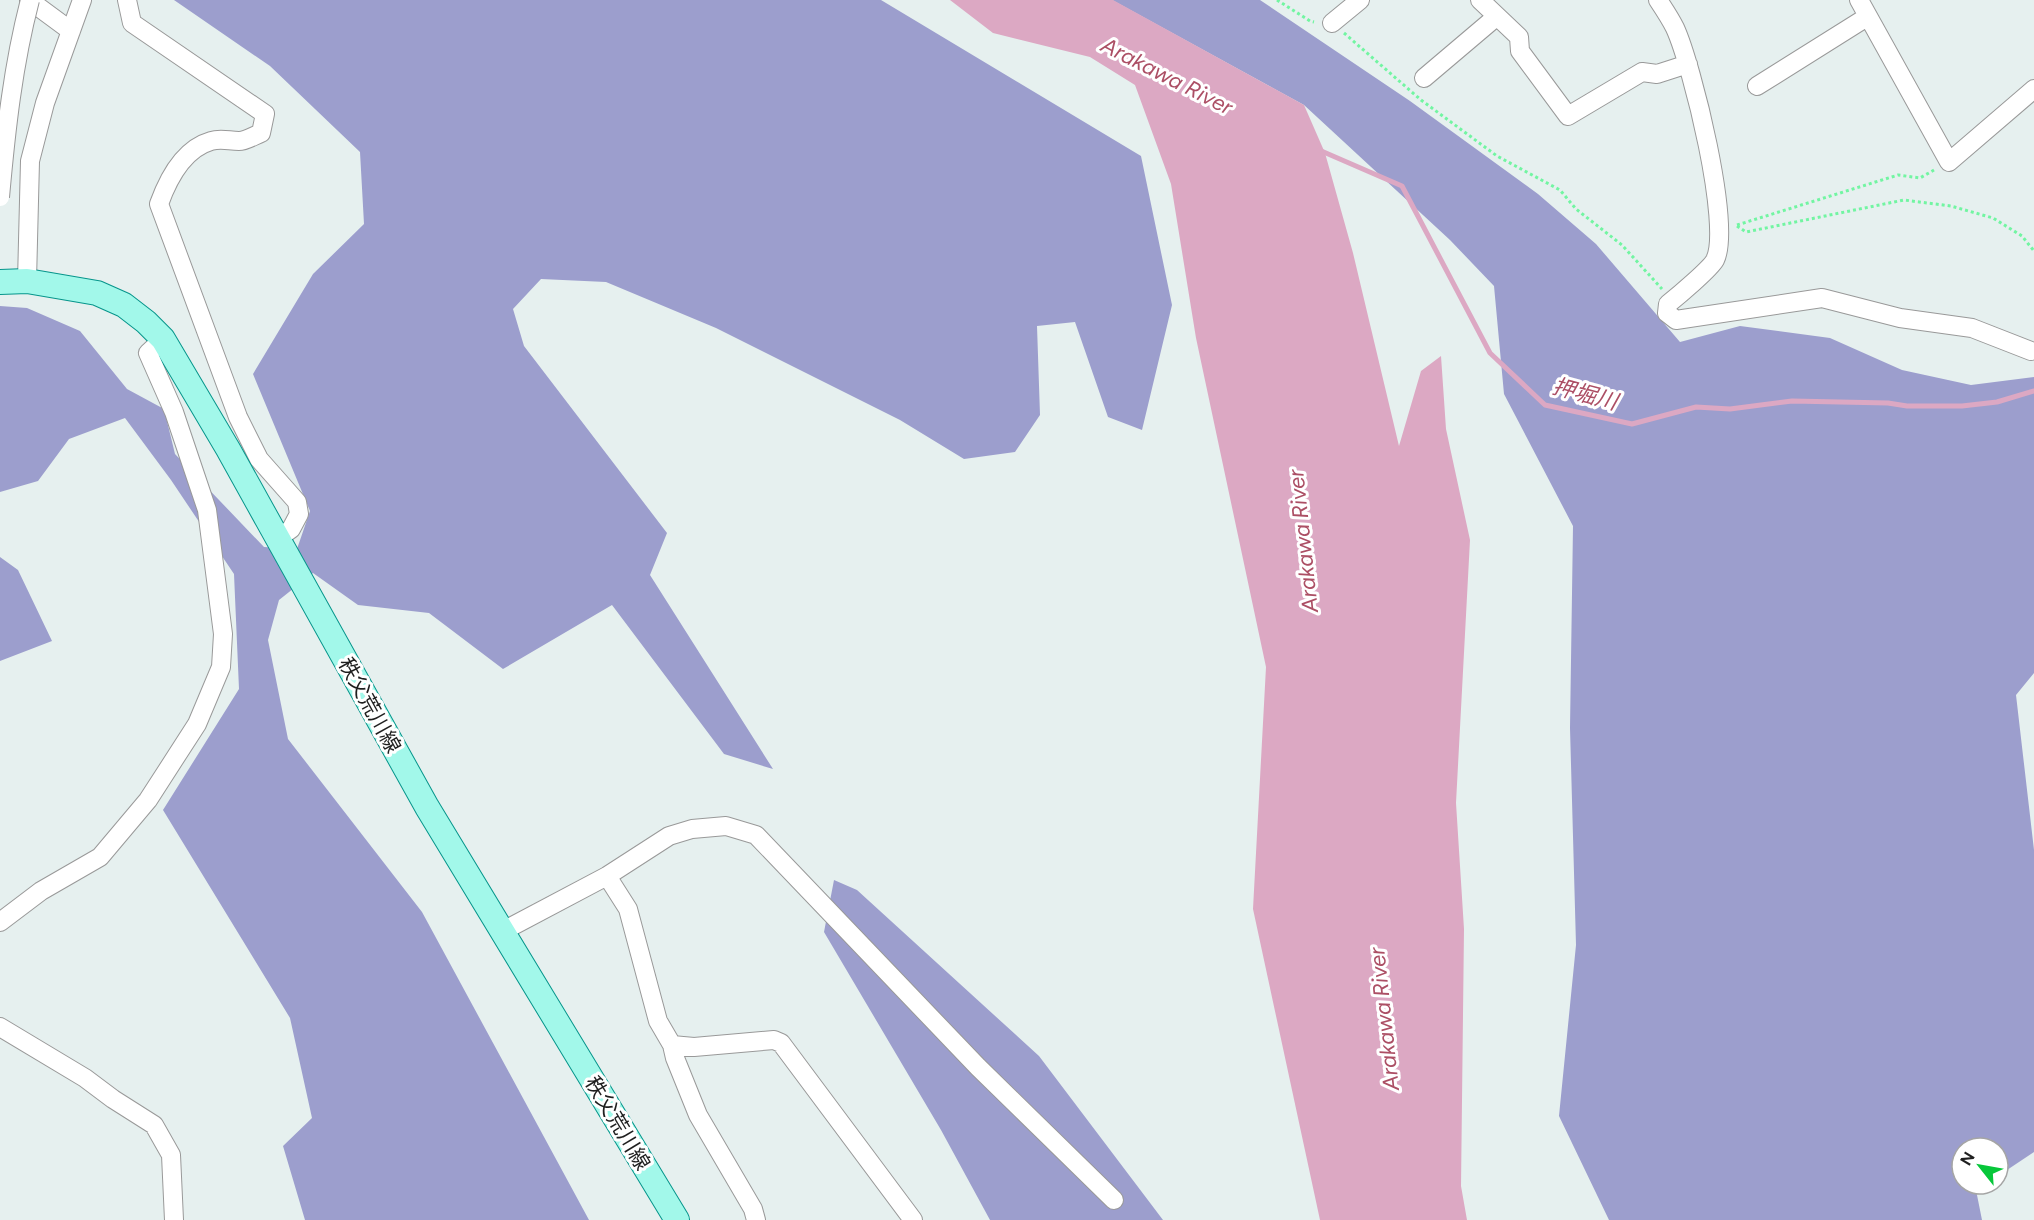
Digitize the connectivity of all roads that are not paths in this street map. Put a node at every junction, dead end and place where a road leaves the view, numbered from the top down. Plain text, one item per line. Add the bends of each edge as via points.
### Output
1 (30, 0) edge
2 (82, 0) edge
3 (127, 0) edge
4 (1480, 0) edge
5 (1658, 0) edge
6 (1863, 8) edge
7 (1496, 17) junction
8 (71, 31) junction
9 (1688, 64) junction
10 (1424, 78) dead end
11 (1757, 86) dead end
12 (2034, 88) edge
13 (0, 197) edge
14 (27, 281) junction
15 (0, 282) edge
16 (163, 339) junction
17 (2031, 351) dead end
18 (277, 539) junction
19 (607, 876) junction
20 (0, 922) edge
21 (503, 932) junction
22 (0, 1027) edge
23 (672, 1045) junction
24 (1114, 1200) dead end
25 (174, 1220) edge
26 (676, 1220) edge
27 (756, 1220) edge
28 (913, 1220) edge

1 - 8 street
1 - 13 street, bridge via 11,93
2 - 8 street
3 - 18 street via 132,23 265,114 261,133 241,141 209,141 184,158 159,204 238,417 259,459 297,502 300,514 291,530
4 - 7 street
5 - 9 street via 1675,28
6 - 11 street
6 - 12 street via 1949,162
7 - 9 street via 1519,37 1520,51 1568,116 1642,72 1657,74
7 - 10 street
8 - 14 street via 45,103 30,161
9 - 17 street via 1715,183 1720,243 1714,262 1668,304 1667,313 1676,320 1822,298 1900,318 1972,328
14 - 15 main road, 秩父荒川線
14 - 16 main road, 秩父荒川線 via 97,293 124,305
16 - 18 main road, 秩父荒川線
16 - 20 street via 148,353 174,412 207,510 223,634 221,667 197,724 148,800 107,849
18 - 21 main road, 秩父荒川線 via 427,807
19 - 21 street
19 - 23 street via 628,909 658,1021
19 - 24 street via 669,836 726,826 756,835 978,1067
21 - 26 main road, 秩父荒川線
22 - 25 street via 154,1125 171,1155
23 - 27 street via 698,1115
23 - 28 street via 694,1047 774,1040 781,1043

